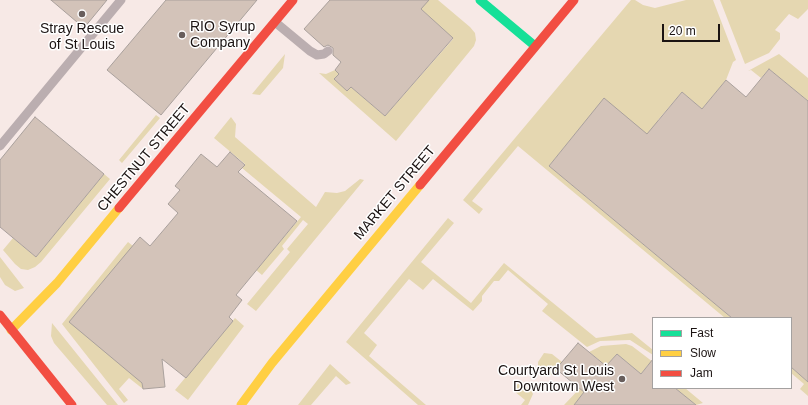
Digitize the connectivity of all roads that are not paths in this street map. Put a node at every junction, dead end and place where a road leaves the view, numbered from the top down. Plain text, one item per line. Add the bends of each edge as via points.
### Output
1 (121, 0) edge
2 (293, 0) edge
3 (480, 0) edge
4 (574, 0) edge
5 (275, 22) junction
6 (535, 46) junction
7 (328, 51) dead end
8 (0, 146) edge
9 (0, 315) edge
10 (11, 330) junction
11 (72, 405) edge
12 (240, 405) edge

1 - 8 lane
2 - 5 main road, CHESTNUT STREET
3 - 6 main road
4 - 6 main road, MARKET STREET
5 - 7 lane via 317,55
5 - 10 main road, CHESTNUT STREET via 58,283
6 - 12 main road, MARKET STREET via 272,362
9 - 10 main road
10 - 11 main road

